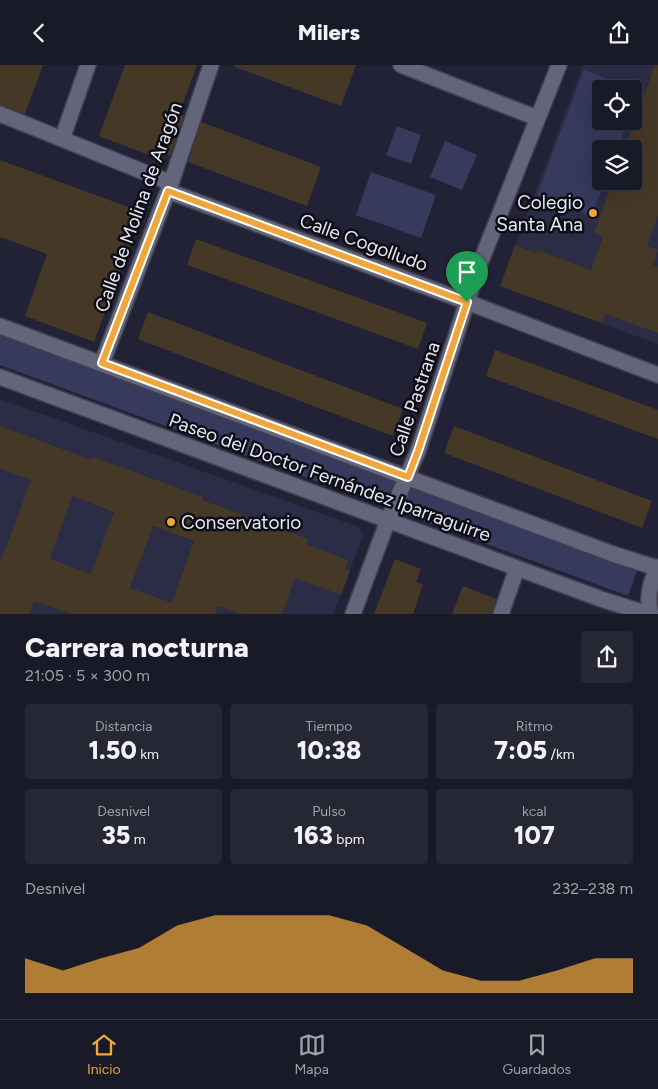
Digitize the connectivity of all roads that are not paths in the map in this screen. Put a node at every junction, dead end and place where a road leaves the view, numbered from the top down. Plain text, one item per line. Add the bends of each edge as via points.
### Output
1 (88, 65) edge
2 (211, 65) edge
3 (401, 65) edge
4 (559, 65) edge
5 (0, 114) edge
6 (537, 118) junction
7 (62, 139) junction
8 (169, 187) junction
9 (467, 302) junction
10 (0, 326) edge
11 (102, 363) junction
12 (658, 375) edge
13 (0, 377) edge
14 (408, 477) junction
15 (388, 521) junction
16 (658, 567) edge
17 (517, 568) junction
18 (353, 614) edge
19 (500, 614) edge
20 (649, 614) edge

1 - 7 street
2 - 8 street, Calle de Molina de Aragón
3 - 6 street
4 - 6 street, Calle Pastrana
5 - 7 street, Calle Cogolludo
6 - 9 street, Calle Pastrana
7 - 8 street, Calle Cogolludo
8 - 9 street, Calle Cogolludo
8 - 11 street, Calle de Molina de Aragón
9 - 12 street, Calle Cogolludo
9 - 14 street, Calle Pastrana
10 - 11 street, Paseo del Doctor Fernández Iparraguirre
11 - 14 street, Paseo del Doctor Fernández Iparraguirre
13 - 15 street, Paseo del Doctor Fernández Iparraguirre
14 - 15 street, Calle Pastrana
14 - 16 street, Paseo del Doctor Fernández Iparraguirre via 613,554
15 - 17 street, Paseo del Doctor Fernández Iparraguirre
15 - 18 street, Calle Pastrana
16 - 20 street via 649,590
17 - 19 street
17 - 20 street, Paseo del Doctor Fernández Iparraguirre

